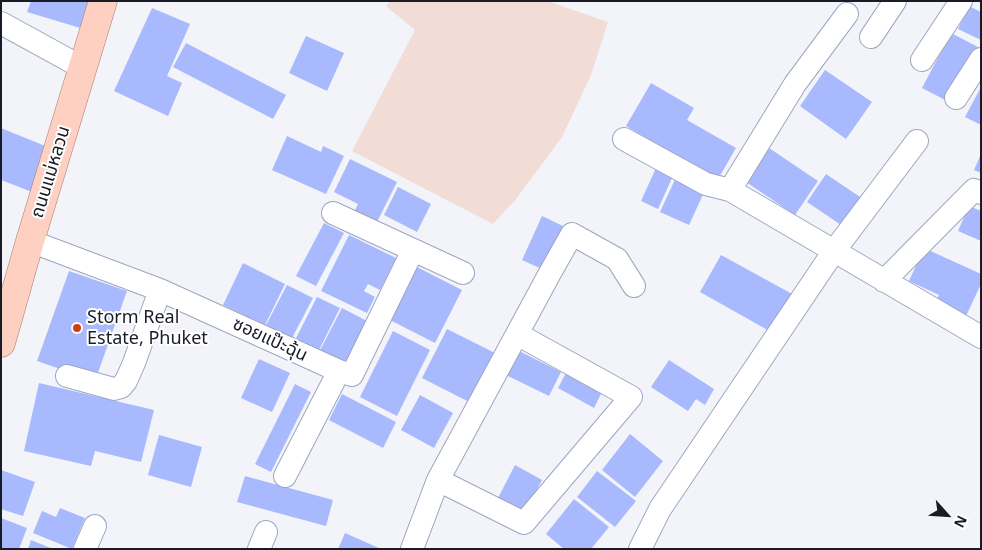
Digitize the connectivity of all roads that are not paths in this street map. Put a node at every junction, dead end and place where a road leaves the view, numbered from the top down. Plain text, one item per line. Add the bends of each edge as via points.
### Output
1 (103, 1) edge
2 (896, 1) edge
3 (961, 1) edge
4 (848, 14) dead end
5 (1, 23) edge
6 (871, 37) dead end
7 (981, 59) edge
8 (922, 60) dead end
9 (83, 68) junction
10 (956, 98) dead end
11 (624, 139) dead end
12 (917, 141) dead end
13 (730, 190) junction
14 (981, 193) edge
15 (332, 213) dead end
16 (30, 241) junction
17 (413, 250) junction
18 (834, 251) junction
19 (463, 273) dead end
20 (884, 281) junction
21 (634, 286) dead end
22 (8, 290) edge
23 (160, 290) junction
24 (517, 334) junction
25 (981, 337) edge
26 (1, 343) edge
27 (339, 371) junction
28 (67, 376) dead end
29 (285, 476) dead end
30 (438, 480) junction
31 (95, 526) dead end
32 (85, 549) edge
33 (412, 549) edge
34 (640, 549) edge

1 - 9 main road, ถนนแม่หลวน
2 - 6 street
3 - 8 street
4 - 13 street via 795,84
5 - 9 street
7 - 10 street
9 - 16 main road, ถนนแม่หลวน
11 - 13 street via 706,184
12 - 18 street
13 - 18 street
14 - 20 street via 974,190
15 - 17 street
16 - 22 main road, ถนนแม่หลวน
16 - 23 street, ซอยแป๊ะฉุ้น
17 - 19 street
17 - 27 street via 352,375
18 - 20 street
18 - 34 street via 660,509
20 - 25 street
21 - 24 street via 617,259 572,234
22 - 26 main road, ถนนแม่หลวน
23 - 27 street, ซอยแป๊ะฉุ้น
23 - 28 street via 134,363 121,387 114,389
24 - 30 street
24 - 30 street via 631,397 524,523
27 - 29 street
30 - 33 street
31 - 32 street

